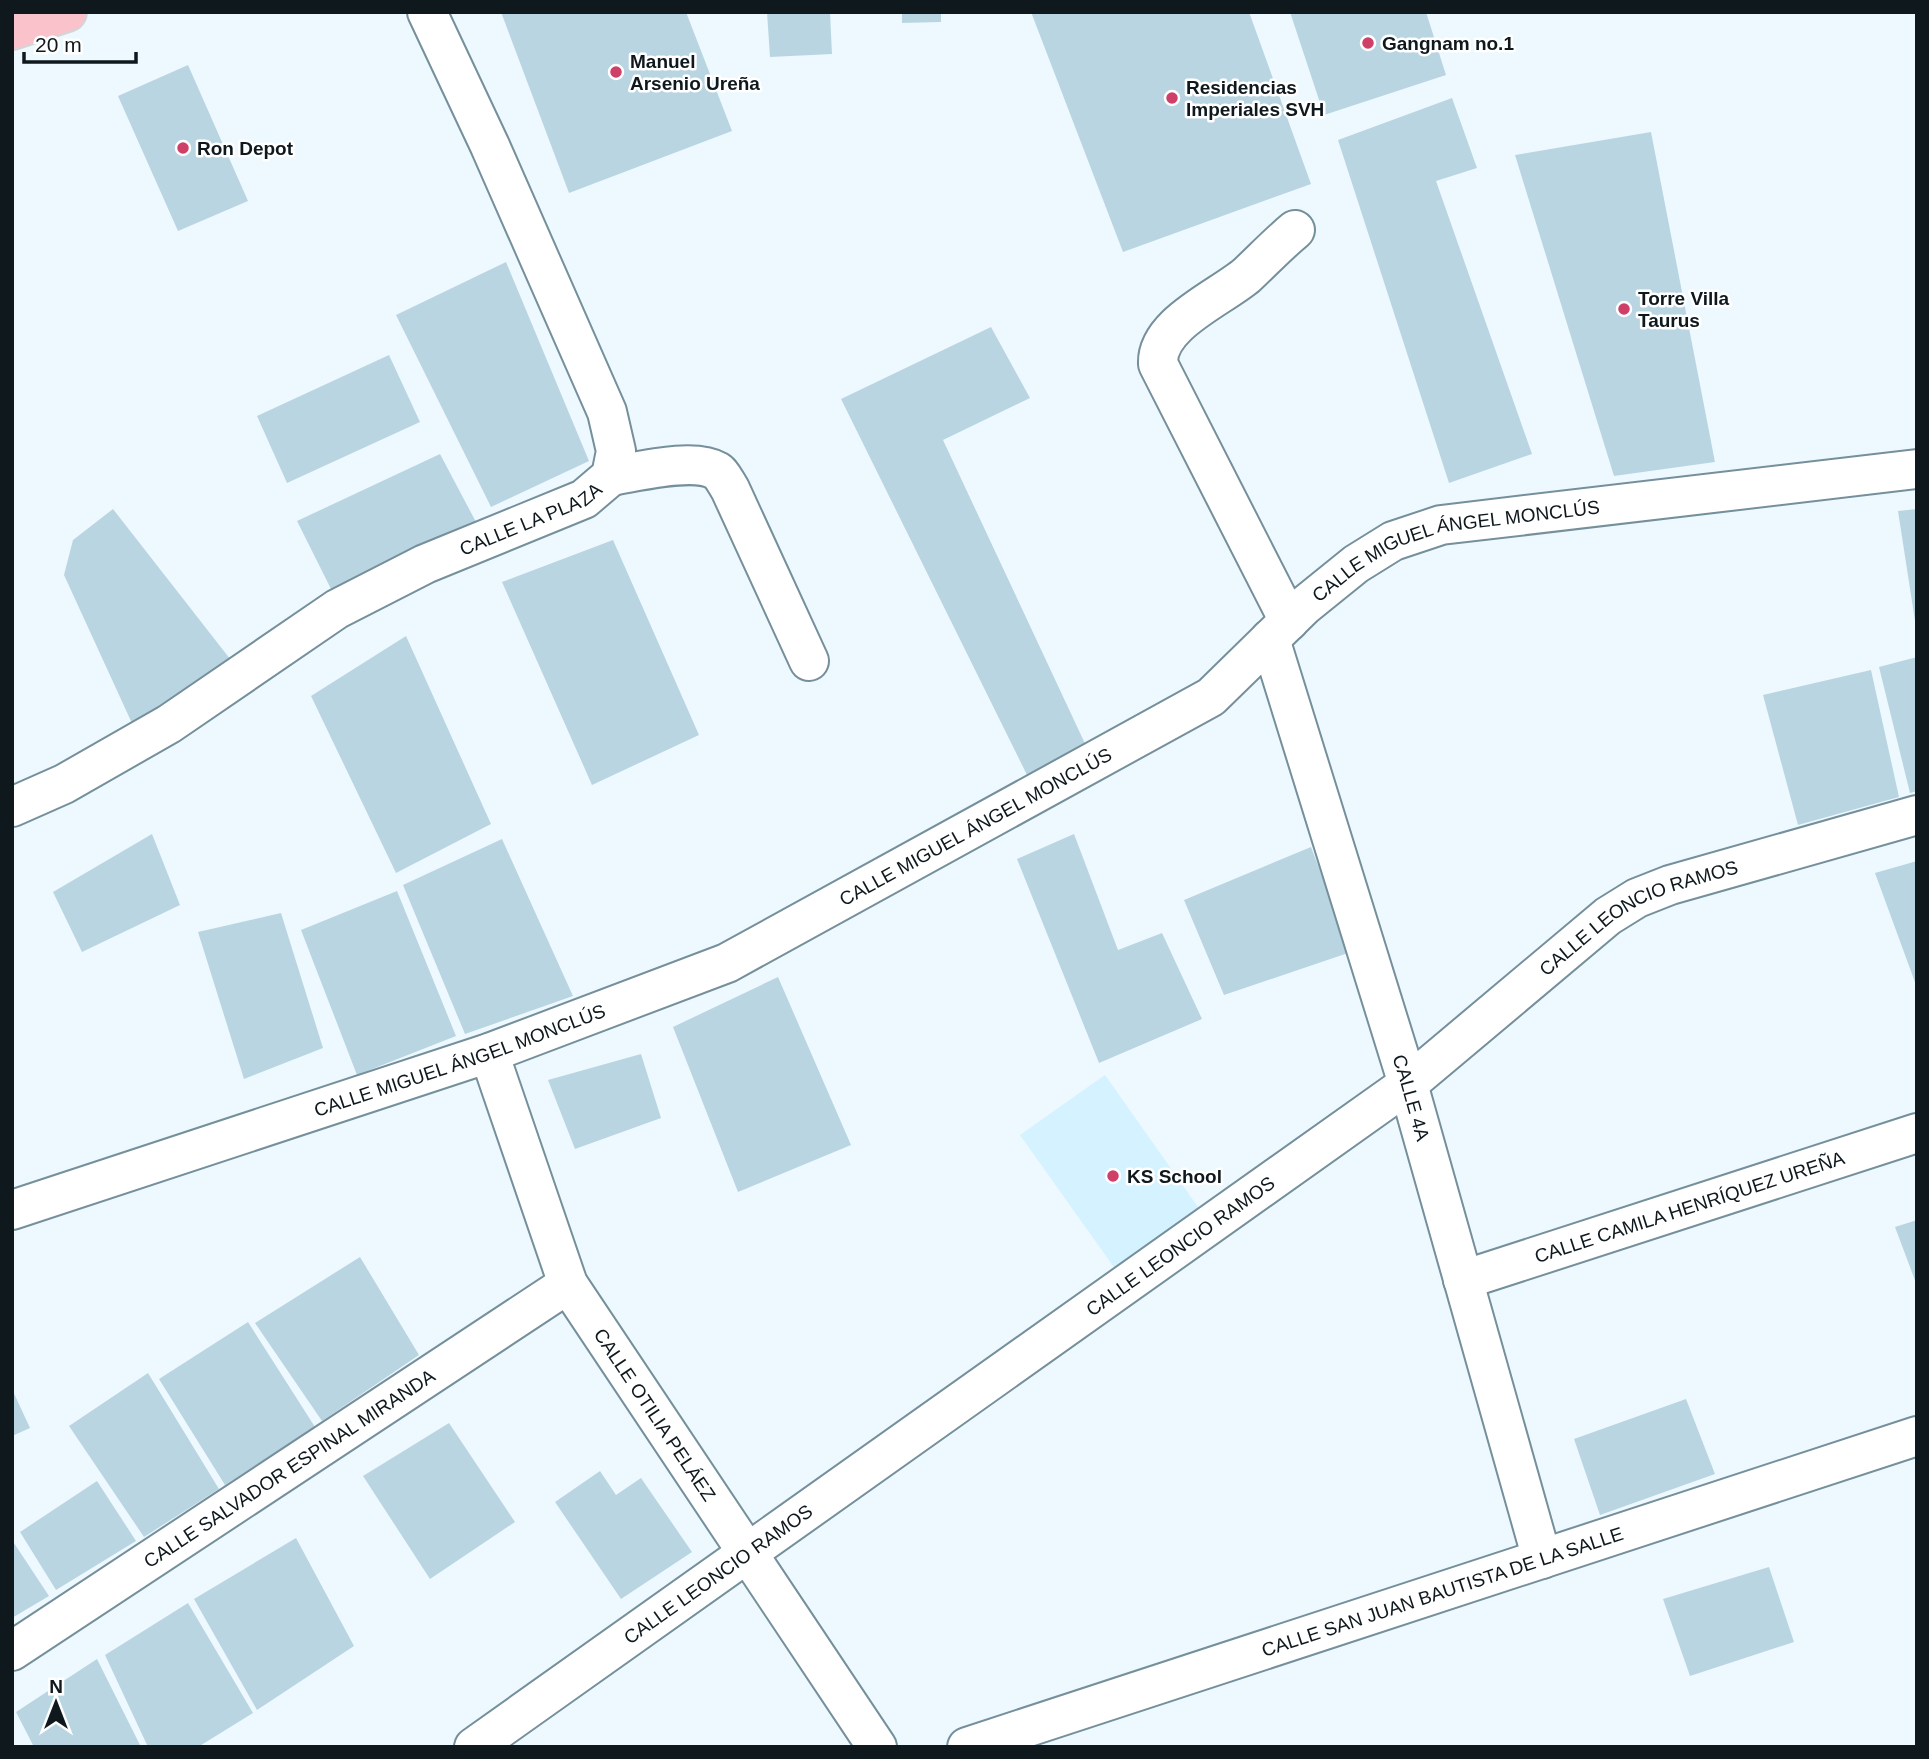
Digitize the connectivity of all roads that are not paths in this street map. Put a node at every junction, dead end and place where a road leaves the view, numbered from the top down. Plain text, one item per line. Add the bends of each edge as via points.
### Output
1 (67, 12) edge
2 (427, 12) edge
3 (12, 30) edge
4 (1295, 230) dead end
5 (1917, 470) edge
6 (611, 476) junction
7 (1280, 630) junction
8 (809, 661) dead end
9 (12, 807) edge
10 (1917, 815) edge
11 (489, 1053) junction
12 (1408, 1084) junction
13 (1917, 1133) edge
14 (12, 1210) edge
15 (1463, 1280) junction
16 (568, 1284) junction
17 (1917, 1436) edge
18 (749, 1552) junction
19 (1542, 1559) junction
20 (12, 1651) edge
21 (474, 1747) edge
22 (877, 1747) edge
23 (967, 1747) edge

1 - 3 highway
2 - 6 street, CALLE LA PLAZA via 607,412 616,451
4 - 7 street, CALLE 4A via 1247,275 1175,328 1158,352 1158,364
5 - 7 street, CALLE MIGUEL ÁNGEL MONCLÚS via 1441,525 1393,541 1356,564
6 - 8 street via 682,466 719,472
6 - 9 street, CALLE LA PLAZA via 584,499 425,564 337,609 169,724 64,784
7 - 11 street, CALLE MIGUEL ÁNGEL MONCLÚS via 1211,697 727,963
7 - 12 street, CALLE 4A
10 - 12 street, CALLE LEONCIO RAMOS via 1637,898 1608,916
11 - 14 street, CALLE MIGUEL ÁNGEL MONCLÚS
11 - 16 street, CALLE OTILIA PELÁEZ
12 - 15 street, CALLE 4A
12 - 18 street, CALLE LEONCIO RAMOS
13 - 15 street, CALLE CAMILA HENRÍQUEZ UREÑA
15 - 19 street, CALLE 4A
16 - 18 street, CALLE OTILIA PELÁEZ
16 - 20 street, CALLE SALVADOR ESPINAL MIRANDA
17 - 19 street, CALLE SAN JUAN BAUTISTA DE LA SALLE
18 - 21 street, CALLE LEONCIO RAMOS
18 - 22 street, CALLE OTILIA PELÁEZ
19 - 23 street, CALLE SAN JUAN BAUTISTA DE LA SALLE

